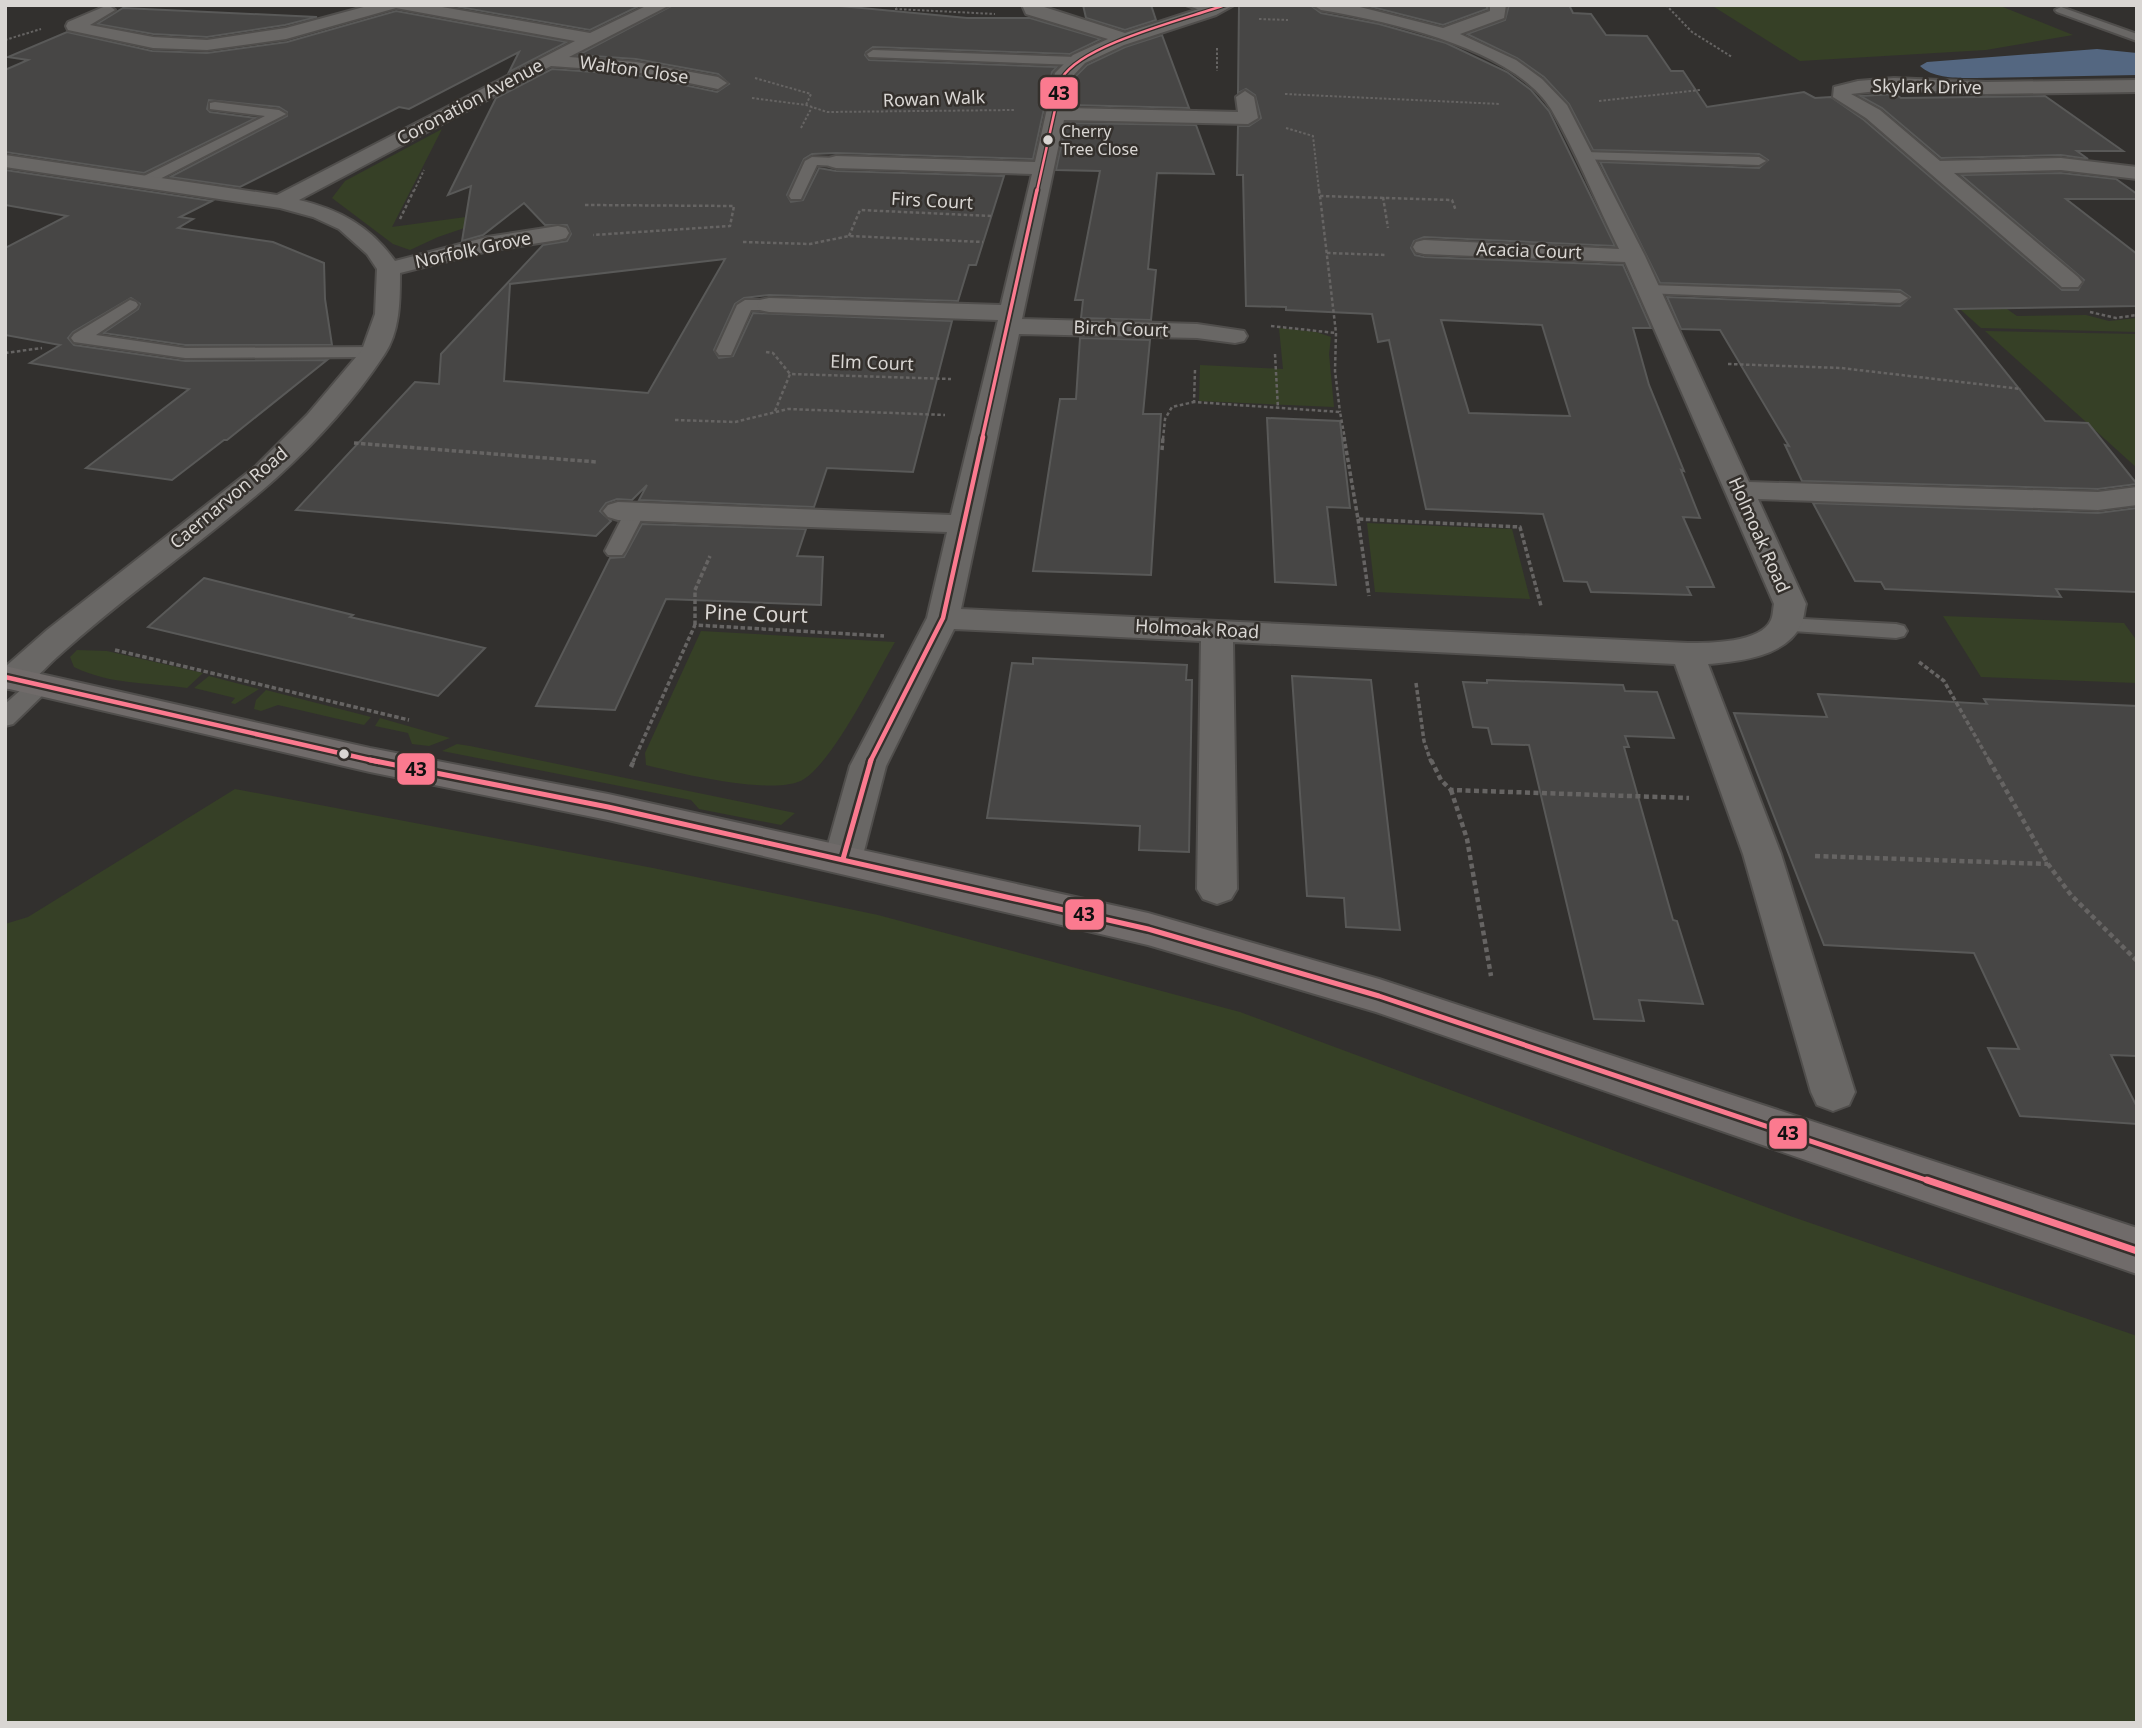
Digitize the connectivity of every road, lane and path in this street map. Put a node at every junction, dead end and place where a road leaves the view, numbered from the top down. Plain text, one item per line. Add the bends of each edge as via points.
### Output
1 (390, 5) edge
2 (402, 5) edge
3 (662, 5) edge
4 (897, 5) edge
5 (1030, 5) edge
6 (1321, 5) edge
7 (1498, 5) edge
8 (1665, 5) edge
9 (1209, 7) edge
10 (107, 10) dead end
11 (2061, 10) dead end
12 (1048, 16) junction
13 (1443, 34) junction
14 (2137, 38) edge
15 (594, 39) junction
16 (1125, 39) junction
17 (873, 54) dead end
18 (1732, 57) dead end
19 (549, 60) junction
20 (1077, 61) junction
21 (718, 83) joint
22 (2137, 86) edge
23 (1700, 90) dead end
24 (1284, 94) dead end
25 (1245, 97) dead end
26 (215, 106) dead end
27 (1559, 107) junction
28 (1057, 112) junction
29 (1248, 118) junction
30 (1584, 156) junction
31 (5, 161) edge
32 (1759, 161) dead end
33 (836, 162) joint
34 (1934, 167) junction
35 (1044, 168) junction
36 (2137, 173) edge
37 (145, 181) junction
38 (796, 196) dead end
39 (1320, 196) junction
40 (280, 202) junction
41 (1032, 218) junction
42 (558, 233) dead end
43 (849, 236) junction
44 (744, 242) dead end
45 (1026, 244) junction
46 (1424, 247) joint
47 (1468, 249) junction
48 (1327, 253) junction
49 (1634, 256) junction
50 (389, 269) junction
51 (2070, 282) dead end
52 (1650, 290) junction
53 (1900, 298) dead end
54 (130, 305) dead end
55 (769, 305) joint
56 (1009, 319) junction
57 (1273, 325) junction
58 (1197, 331) junction
59 (1336, 333) junction
60 (1235, 336) joint
61 (1274, 339) dead end
62 (725, 351) dead end
63 (374, 352) junction
64 (1275, 353) dead end
65 (1685, 370) junction
66 (995, 380) junction
67 (2021, 389) dead end
68 (1194, 402) junction
69 (1278, 409) junction
70 (775, 412) junction
71 (1340, 412) junction
72 (987, 417) junction
73 (675, 420) dead end
74 (299, 439) junction
75 (1162, 450) dead end
76 (597, 462) dead end
77 (1739, 490) junction
78 (2137, 496) edge
79 (627, 512) joint
80 (728, 515) junction
81 (1358, 519) junction
82 (964, 524) junction
83 (615, 551) dead end
84 (695, 625) junction
85 (1785, 625) junction
86 (937, 628) junction
87 (1217, 630) junction
88 (1886, 630) joint
89 (60, 637) junction
90 (1373, 638) junction
91 (1409, 640) junction
92 (1550, 647) junction
93 (1688, 653) junction
94 (19, 680) edge
95 (5, 718) edge
96 (421, 723) dead end
97 (1451, 790) junction
98 (1740, 800) junction
99 (608, 807) junction
100 (1762, 854) junction
101 (843, 859) junction
102 (2048, 864) junction
103 (1217, 889) dead end
104 (2137, 961) edge
105 (1491, 976) dead end
106 (1833, 1092) dead end
107 (2137, 1251) edge

1 - 10 street via 301,30 222,44 130,39 74,26
2 - 15 street
3 - 15 street, Coronation Avenue
4 - 12 path via 895,9
5 - 12 street
6 - 13 street, Holmoak Road
7 - 13 street via 1498,14 1489,19
8 - 18 path via 1692,32
9 - 16 street
11 - 14 lane
12 - 16 street
13 - 27 street, Holmoak Road via 1520,71 1545,89
15 - 19 street, Coronation Avenue
16 - 20 street
17 - 20 lane
19 - 21 street, Walton Close via 636,67
19 - 40 street, Coronation Avenue
20 - 28 street via 1061,78
21 - 28 path, Rowan Walk via 732,96 827,112
22 - 34 street, Skylark Drive via 1874,85 1840,91
23 - 27 path
24 - 27 path
25 - 29 street
26 - 37 lane via 279,114
27 - 30 street, Holmoak Road
28 - 29 street
28 - 35 street
29 - 39 path via 1313,136
30 - 32 lane
30 - 49 street, Holmoak Road
31 - 37 street
33 - 35 street
33 - 38 lane via 812,161
34 - 36 street via 2061,164
34 - 51 street, Skylark Drive
35 - 41 street
37 - 40 street
39 - 47 path via 1452,200
39 - 48 path
40 - 50 street via 347,224
41 - 43 path, Firs Court via 860,209
41 - 45 street
42 - 50 street, Norfolk Grove via 487,244
43 - 44 path, Firs Court via 829,244
43 - 45 path, Firs Court
45 - 56 street
46 - 47 street, Acacia Court
46 - 48 path via 1418,256
47 - 49 street, Acacia Court
48 - 59 path
49 - 52 street, Holmoak Road
50 - 63 street, Caernarvon Road via 387,314
52 - 53 lane
52 - 65 street, Holmoak Road
54 - 63 lane via 80,338 185,353
55 - 56 street, Birch Court
55 - 62 lane via 745,304
56 - 58 street, Birch Court
56 - 66 street
57 - 59 path
57 - 60 path
57 - 61 path
58 - 60 street, Birch Court
58 - 68 path
59 - 71 path
63 - 74 street, Caernarvon Road
64 - 69 path
65 - 67 path via 1731,364 1810,366
65 - 77 street, Holmoak Road
66 - 70 path, Elm Court via 790,374
66 - 72 street
68 - 69 path
68 - 75 path via 1172,407
69 - 71 path
70 - 72 path
70 - 73 path via 735,422
71 - 81 path
72 - 82 street
74 - 76 path
74 - 89 street, Caernarvon Road via 265,472
77 - 78 street via 2098,501
77 - 85 street, Holmoak Road via 1790,604
79 - 80 street
79 - 83 lane
80 - 82 street
80 - 84 path via 695,590
81 - 90 path
81 - 92 path via 1520,527
82 - 86 street
84 - 86 path, Pine Court
84 - 99 path, Pine Court via 630,771
85 - 88 lane
85 - 93 street, Holmoak Road via 1763,642 1727,652
86 - 87 street, Holmoak Road
86 - 101 street via 868,766
87 - 90 street, Holmoak Road
87 - 103 street
88 - 102 path via 1944,681
89 - 94 street, Caernarvon Road
89 - 96 path
90 - 91 street, Holmoak Road
91 - 92 street, Holmoak Road
91 - 97 path via 1430,765
92 - 93 street, Holmoak Road
93 - 98 street
94 - 95 lane
94 - 99 street via 370,760
97 - 98 path
97 - 105 path via 1467,839
98 - 100 street
99 - 101 street
100 - 102 path
100 - 106 street
101 - 107 street via 1148,929 1379,996
102 - 104 path via 2071,895

